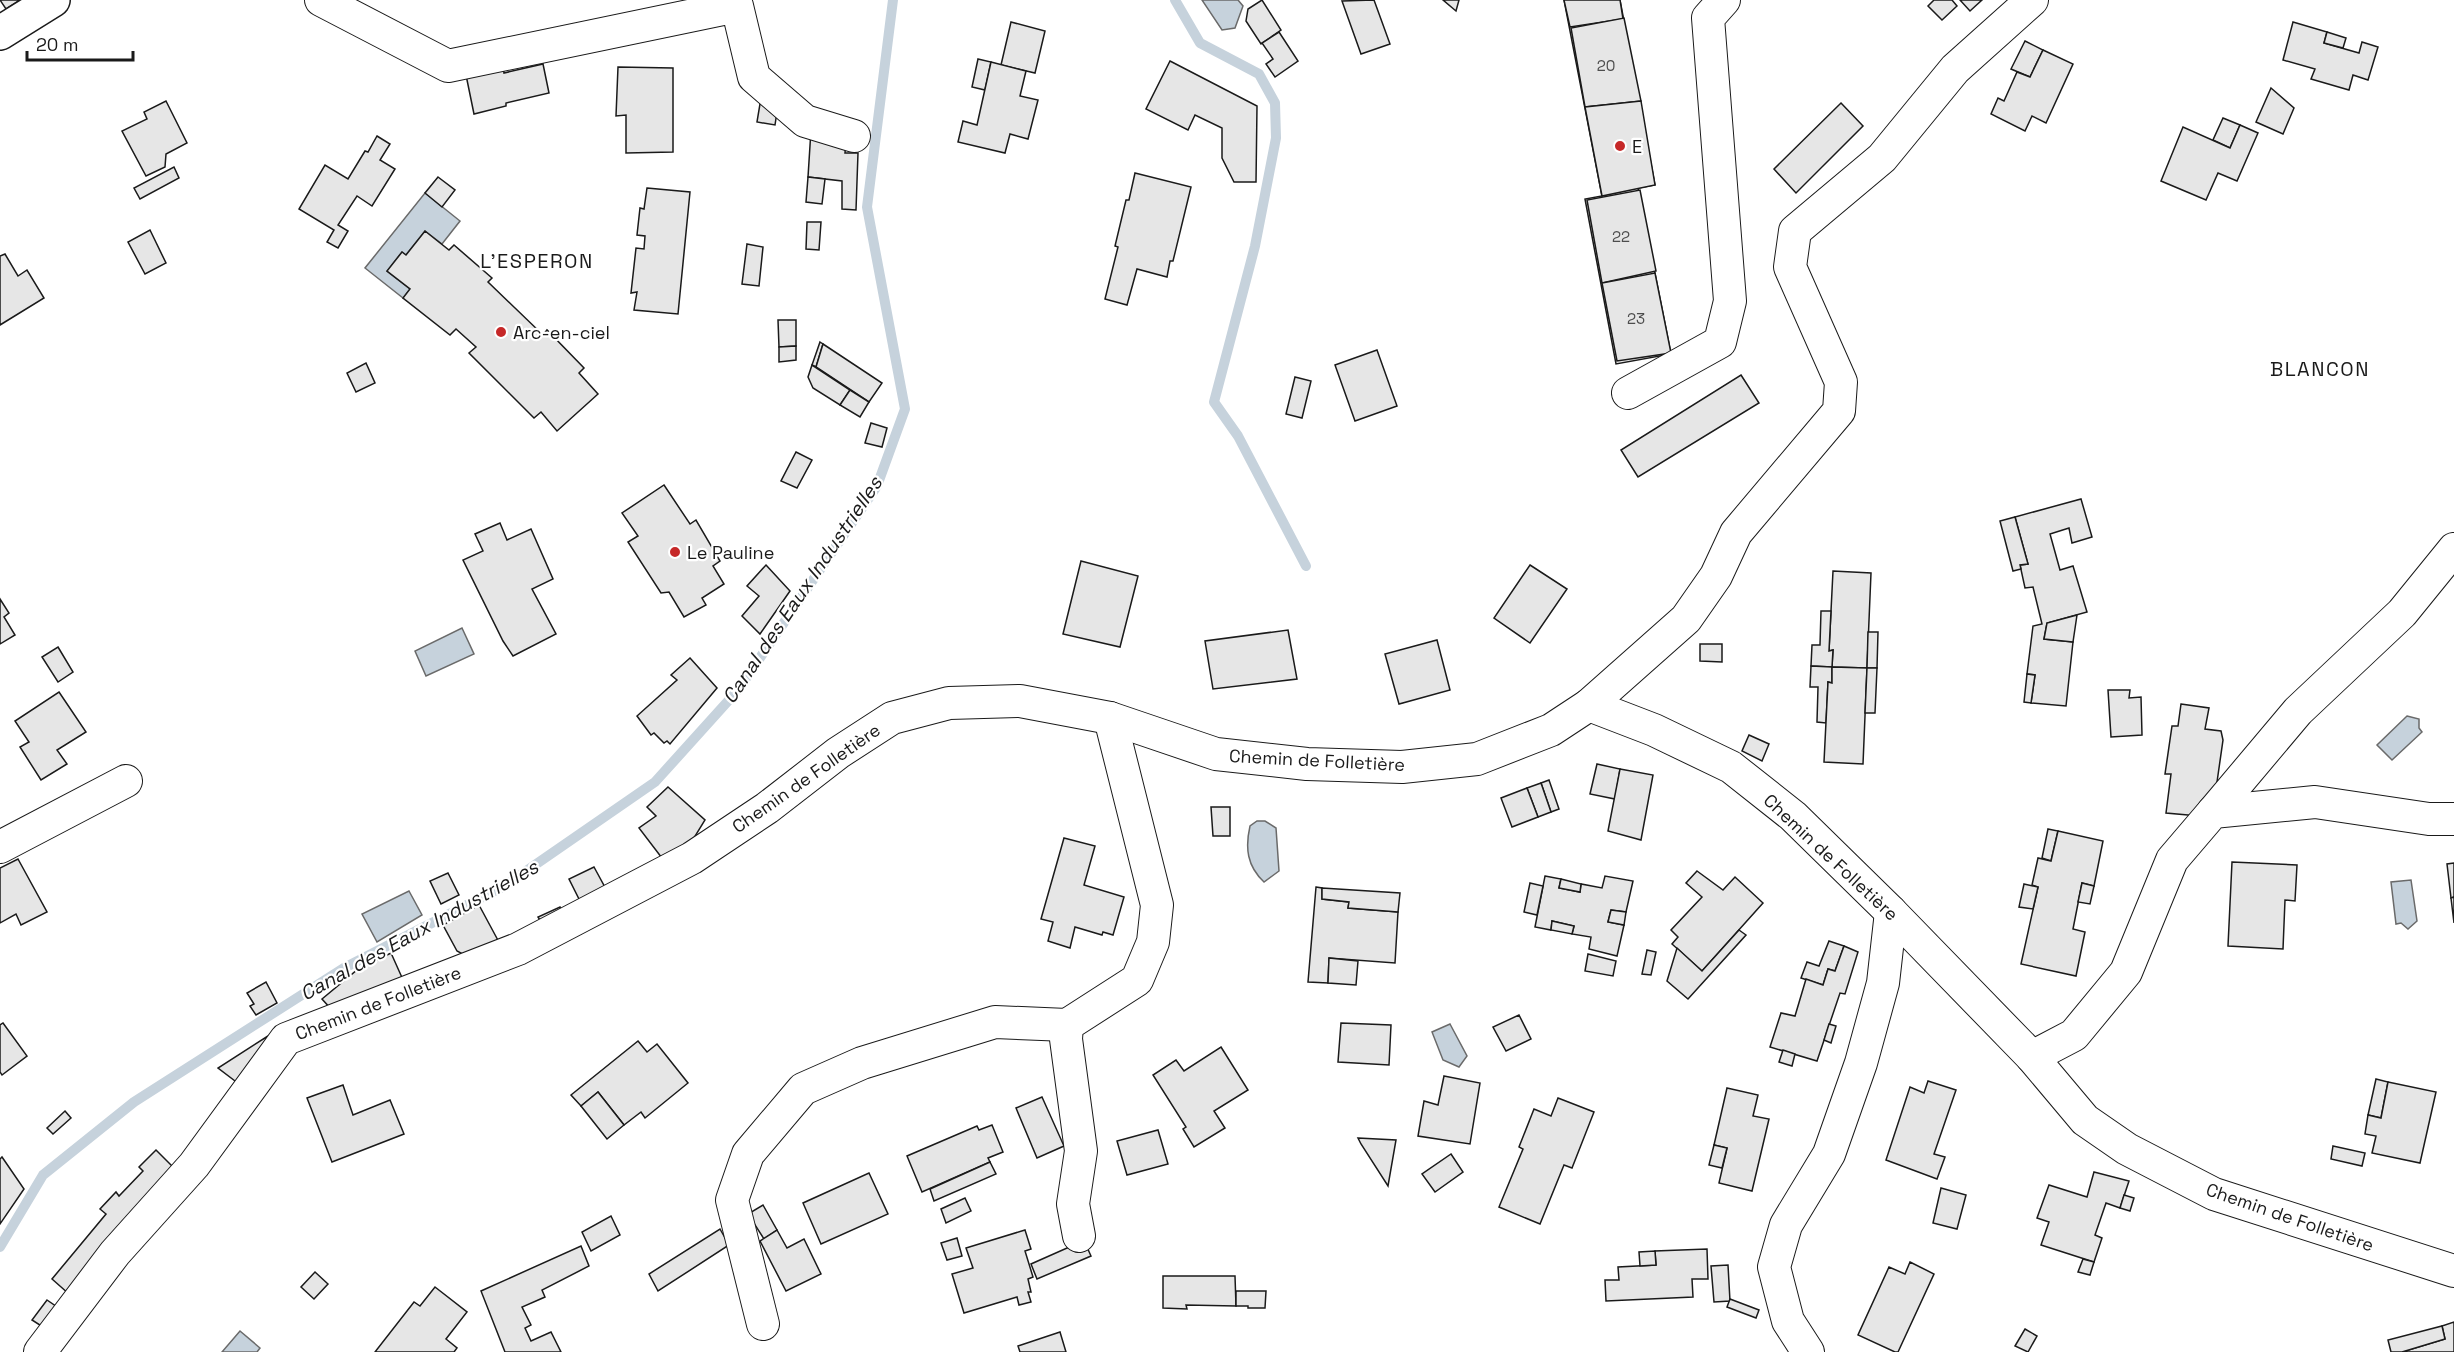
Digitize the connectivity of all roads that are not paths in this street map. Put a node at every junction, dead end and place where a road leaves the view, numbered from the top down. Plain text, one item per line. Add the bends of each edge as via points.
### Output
1 (53, 0) edge
2 (321, 0) edge
3 (1724, 0) edge
4 (2032, 0) edge
5 (0, 33) edge
6 (854, 136) dead end
7 (1628, 393) dead end
8 (2454, 549) edge
9 (1589, 705) junction
10 (1110, 718) junction
11 (126, 781) dead end
12 (2213, 812) junction
13 (2454, 819) edge
14 (0, 847) edge
15 (1891, 912) junction
16 (1067, 1025) junction
17 (2032, 1058) junction
18 (1079, 1236) dead end
19 (2454, 1271) edge
20 (763, 1324) dead end
21 (40, 1352) edge
22 (1808, 1352) edge

1 - 5 street
2 - 6 street via 448,66 737,6 754,77 805,121
3 - 7 street via 1708,18 1730,302 1720,342
4 - 9 street via 1955,69 1882,158 1795,231 1790,267 1841,382 1839,411 1736,533 1716,576 1686,619
8 - 12 street via 2402,614 2298,711
9 - 10 street, Chemin de Folletière via 1551,730 1476,759 1402,767 1307,764 1216,754
9 - 15 street, Chemin de Folletière via 1654,730 1731,767 1793,816
10 - 16 street via 1157,905 1153,942 1137,980
10 - 21 street, Chemin de Folletière via 1020,701 949,703 892,718 692,858 518,949 286,1039 194,1165 115,1253
11 - 14 street
12 - 13 street via 2315,802 2428,819
12 - 17 street via 2172,860 2126,972 2074,1035
15 - 17 street, Chemin de Folletière
15 - 22 street via 1883,983 1861,1063 1829,1154 1786,1225 1774,1267 1788,1321
16 - 18 street via 1081,1151 1073,1204
16 - 20 street via 995,1022 862,1063 803,1089 748,1154 732,1200
17 - 19 street, Chemin de Folletière via 2085,1120 2127,1149 2214,1194

